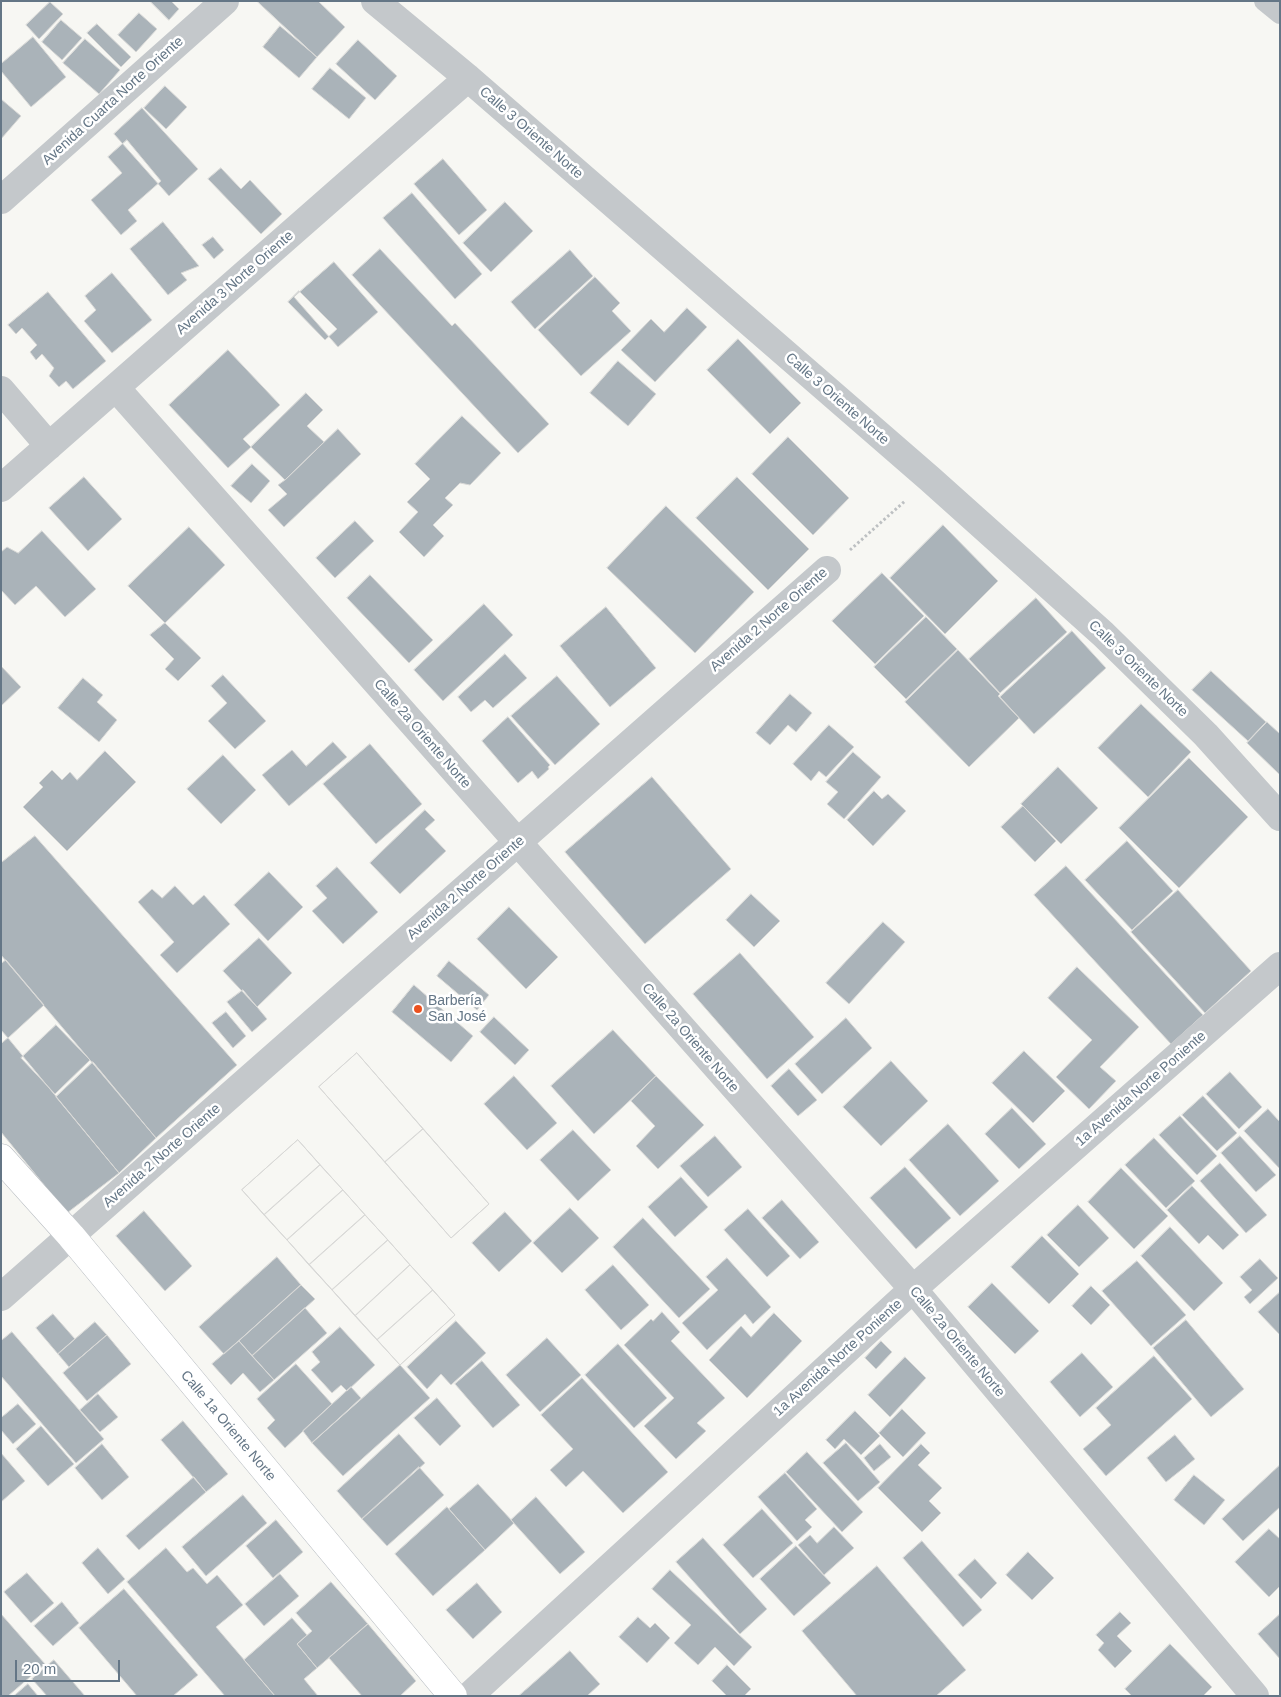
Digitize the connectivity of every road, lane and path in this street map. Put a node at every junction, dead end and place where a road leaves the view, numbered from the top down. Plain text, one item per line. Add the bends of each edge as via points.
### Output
1 (225, 1) edge
2 (375, 1) edge
3 (1264, 1) edge
4 (1280, 14) edge
5 (468, 78) junction
6 (1, 200) edge
7 (116, 388) junction
8 (1, 390) edge
9 (49, 446) junction
10 (930, 479) junction
11 (1, 488) edge
12 (827, 570) joint
13 (1280, 817) edge
14 (518, 842) junction
15 (1280, 966) edge
16 (1, 1158) edge
17 (71, 1236) junction
18 (913, 1289) junction
19 (1, 1297) edge
20 (453, 1696) edge
21 (469, 1696) edge
22 (1255, 1696) edge

1 - 6 street, Avenida Cuarta Norte Oriente
2 - 5 street, Calle 3 Oriente Norte
3 - 4 lane
5 - 7 street, Avenida 3 Norte Oriente
5 - 10 street, Calle 3 Oriente Norte
7 - 9 street, Avenida 3 Norte Oriente
7 - 14 street, Calle 2a Oriente Norte
8 - 9 street
9 - 11 street, Avenida 3 Norte Oriente
10 - 12 path, Avenida 2 Norte Oriente
10 - 13 street, Calle 3 Oriente Norte via 1103,634 1206,735
12 - 14 street, Avenida 2 Norte Oriente
14 - 17 street, Avenida 2 Norte Oriente
14 - 18 street, Calle 2a Oriente Norte
15 - 18 street, 1a Avenida Norte Poniente
16 - 17 street, Calle 1a Oriente Norte
17 - 19 street, Avenida 2 Norte Oriente
17 - 20 street, Calle 1a Oriente Norte
18 - 21 street, 1a Avenida Norte Poniente
18 - 22 street, Calle 2a Oriente Norte

